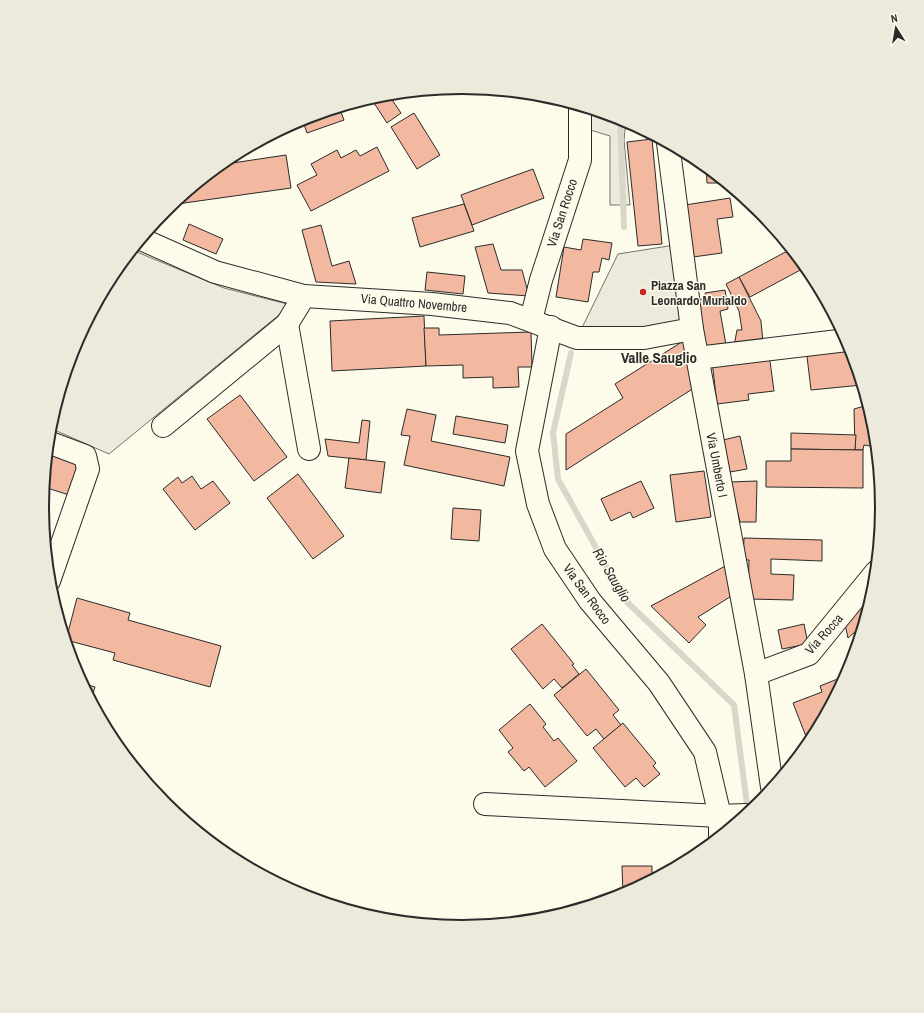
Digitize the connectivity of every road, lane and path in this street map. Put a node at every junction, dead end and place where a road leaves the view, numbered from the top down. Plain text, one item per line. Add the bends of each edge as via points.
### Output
1 (580, 111) edge
2 (669, 150) edge
3 (145, 241) edge
4 (304, 296) junction
5 (531, 320) junction
6 (287, 324) junction
7 (551, 328) junction
8 (692, 329) junction
9 (840, 341) edge
10 (697, 358) junction
11 (164, 426) dead end
12 (54, 444) edge
13 (308, 450) dead end
14 (54, 566) edge
15 (868, 582) edge
16 (756, 674) junction
17 (771, 781) edge
18 (485, 804) dead end
19 (720, 826) edge

1 - 5 street, Via San Rocco via 580,160 543,273
2 - 8 street, Via Umberto I
3 - 4 street, Via Quattro Novembre via 215,272
4 - 5 street, Via Quattro Novembre via 432,304 510,313
4 - 6 street
5 - 7 street, Via Quattro Novembre
6 - 11 street
6 - 13 street
7 - 8 street, Via Quattro Novembre via 577,338 644,338
7 - 19 street, Via San Rocco via 527,451 538,504 555,550 590,601 659,683 705,752
8 - 10 street, Via Umberto I
9 - 10 street
10 - 16 street, Via Umberto I
12 - 14 street via 85,456 88,469
15 - 16 street, Via Rocca via 809,654
16 - 17 street, Via Umberto I
18 - 19 street

